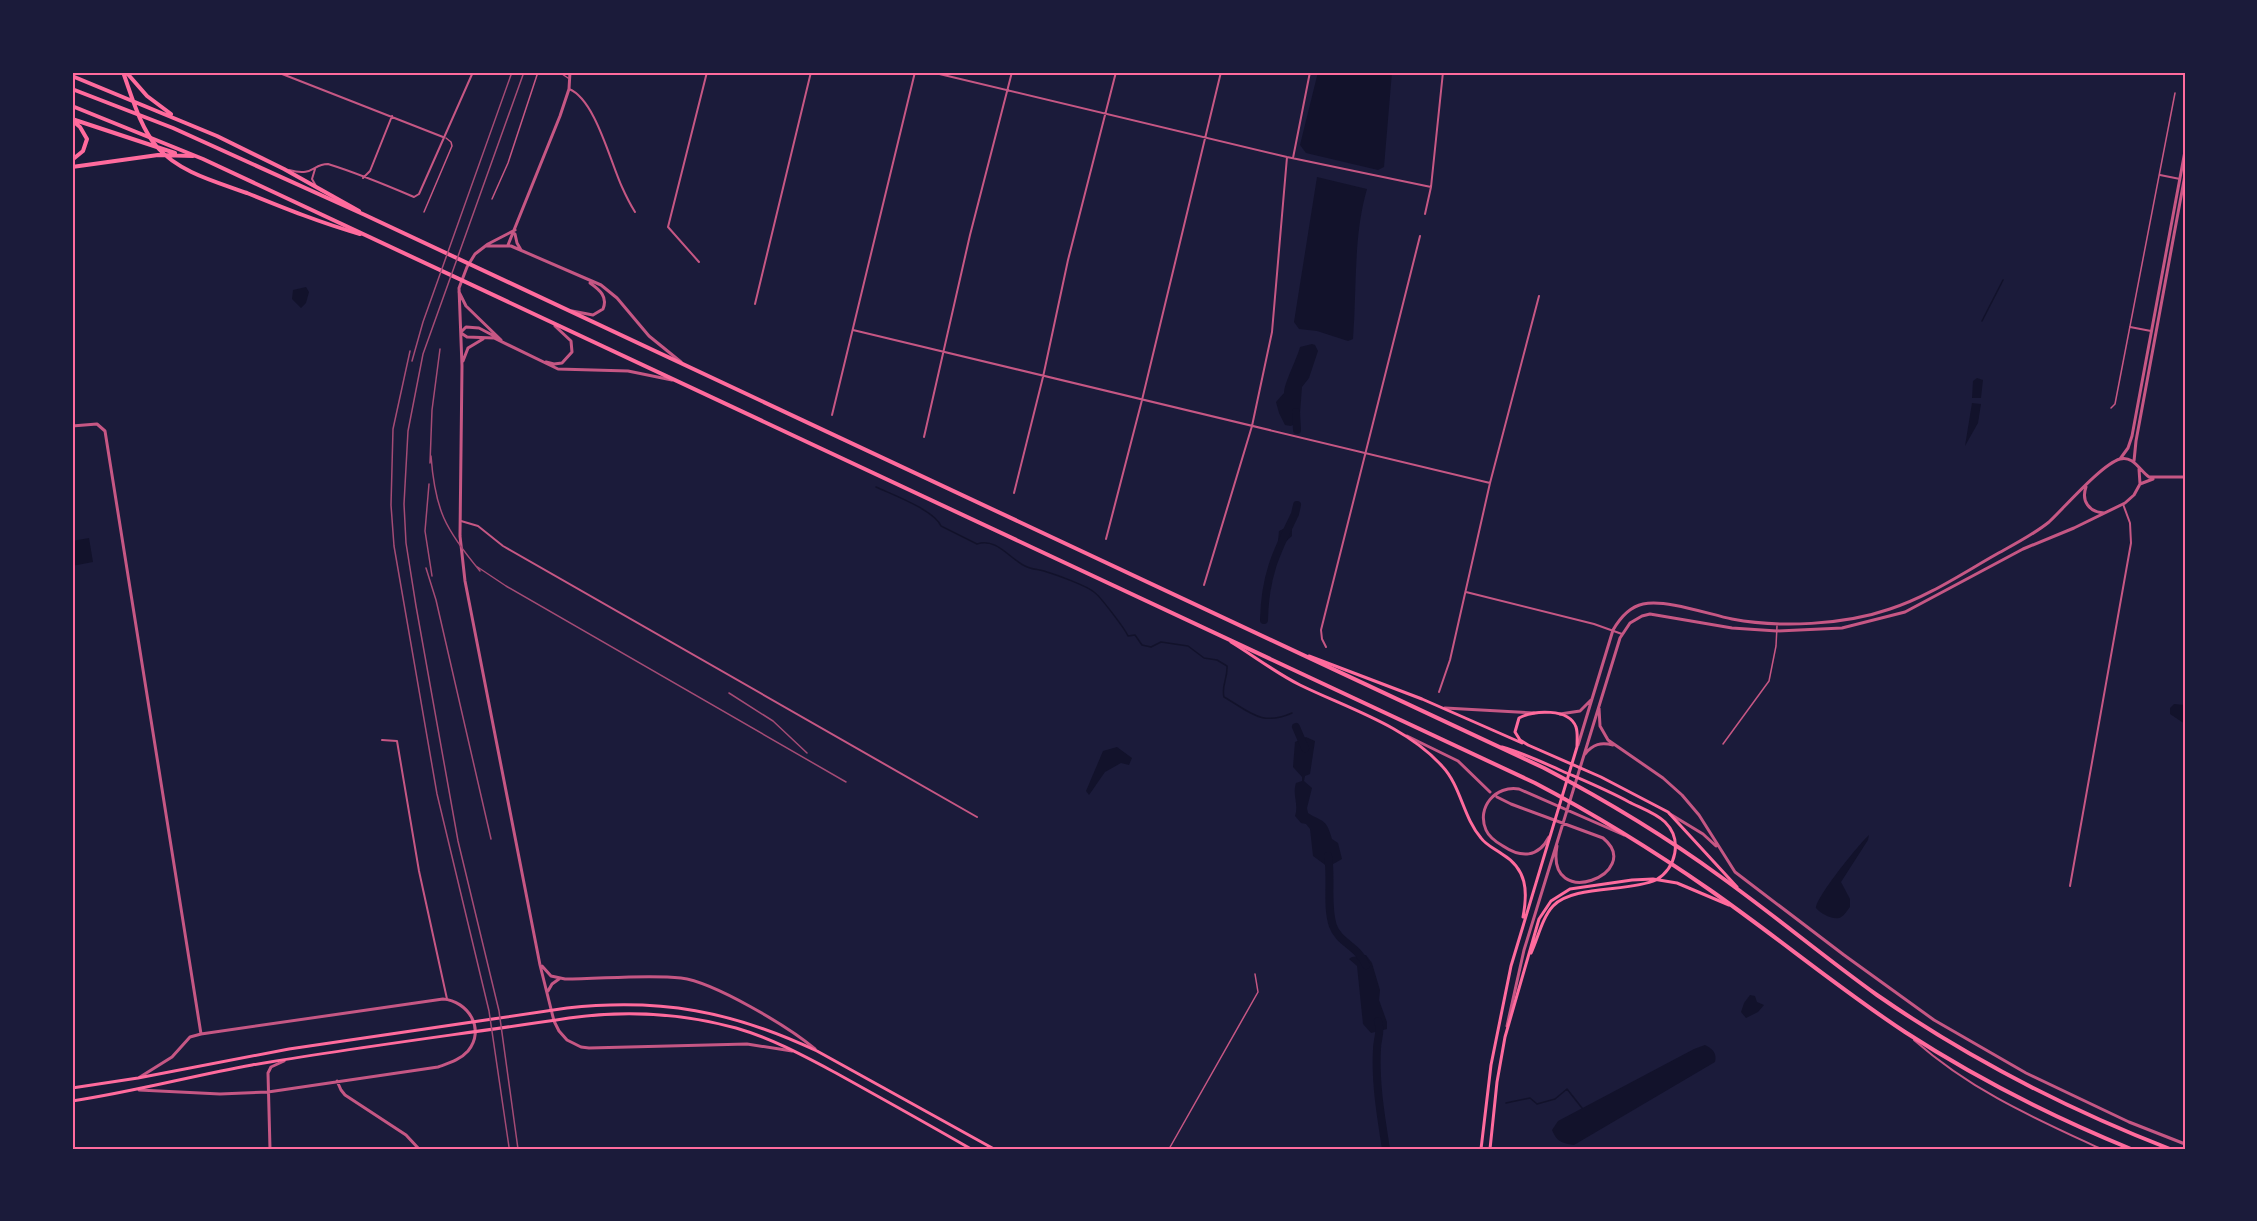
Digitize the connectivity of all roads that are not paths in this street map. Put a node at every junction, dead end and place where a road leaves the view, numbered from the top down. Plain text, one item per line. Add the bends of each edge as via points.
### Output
1 (125, 72) edge
2 (277, 72) edge
3 (473, 72) edge
4 (538, 72) edge
5 (559, 72) edge
6 (570, 72) edge
7 (708, 72) edge
8 (811, 72) edge
9 (915, 72) edge
10 (931, 72) edge
11 (1012, 72) edge
12 (1116, 72) edge
13 (1221, 72) edge
14 (1310, 72) edge
15 (1443, 72) edge
16 (72, 76) edge
17 (570, 80) junction
18 (569, 88) junction
19 (72, 89) edge
20 (1008, 91) junction
21 (2175, 93) dead end
22 (72, 106) edge
23 (1106, 114) junction
24 (392, 116) junction
25 (72, 119) edge
26 (185, 122) junction
27 (443, 137) junction
28 (1206, 138) junction
29 (2185, 151) edge
30 (178, 154) junction
31 (1287, 157) junction
32 (1293, 158) junction
33 (203, 159) junction
34 (72, 160) edge
35 (72, 167) edge
36 (284, 169) junction
37 (315, 169) junction
38 (2160, 175) junction
39 (2185, 175) edge
40 (363, 178) junction
41 (2180, 179) junction
42 (316, 186) junction
43 (1431, 187) junction
44 (492, 199) dead end
45 (424, 212) dead end
46 (635, 213) dead end
47 (1425, 214) dead end
48 (365, 215) junction
49 (515, 230) junction
50 (1420, 236) dead end
51 (369, 237) junction
52 (508, 245) junction
53 (483, 247) junction
54 (522, 251) junction
55 (699, 262) dead end
56 (586, 280) junction
57 (459, 291) junction
58 (1539, 296) dead end
59 (755, 304) dead end
60 (561, 308) junction
61 (552, 322) junction
62 (2130, 327) junction
63 (853, 330) junction
64 (2151, 331) junction
65 (461, 333) junction
66 (489, 337) junction
67 (501, 340) junction
68 (506, 344) junction
69 (943, 352) junction
70 (541, 361) junction
71 (684, 365) junction
72 (462, 366) junction
73 (1043, 377) junction
74 (676, 380) junction
75 (1142, 400) junction
76 (2111, 408) dead end
77 (832, 415) dead end
78 (72, 426) edge
79 (1252, 426) junction
80 (924, 437) dead end
81 (1366, 454) junction
82 (2120, 459) junction
83 (2134, 462) junction
84 (2139, 470) junction
85 (2185, 477) edge
86 (2155, 478) junction
87 (1490, 483) junction
88 (2140, 484) junction
89 (2086, 486) junction
90 (1014, 493) dead end
91 (2123, 504) junction
92 (2104, 513) junction
93 (460, 521) junction
94 (1106, 539) dead end
95 (1204, 585) dead end
96 (1466, 592) junction
97 (1777, 622) junction
98 (1613, 630) junction
99 (1776, 632) junction
100 (1217, 634) junction
101 (1622, 634) junction
102 (1326, 647) dead end
103 (1298, 652) junction
104 (1439, 692) dead end
105 (1594, 693) junction
106 (1600, 704) junction
107 (1442, 707) junction
108 (1536, 713) junction
109 (1560, 714) junction
110 (1397, 732) junction
111 (382, 740) dead end
112 (1723, 744) dead end
113 (1528, 745) junction
114 (1498, 746) junction
115 (1615, 746) junction
116 (1577, 747) junction
117 (1582, 758) junction
118 (1490, 792) dead end
119 (1497, 797) dead end
120 (1668, 812) junction
121 (977, 817) dead end
122 (1551, 832) junction
123 (1558, 835) junction
124 (1635, 840) junction
125 (1723, 855) junction
126 (2070, 886) dead end
127 (1745, 895) junction
128 (1734, 908) junction
129 (1520, 934) junction
130 (1527, 964) junction
131 (540, 965) junction
132 (1255, 974) dead end
133 (561, 979) junction
134 (548, 996) junction
135 (447, 999) junction
136 (1905, 1032) junction
137 (201, 1034) junction
138 (1505, 1037) junction
139 (816, 1050) junction
140 (794, 1052) junction
141 (285, 1060) junction
142 (138, 1078) junction
143 (338, 1082) junction
144 (72, 1088) edge
145 (139, 1090) junction
146 (268, 1092) junction
147 (72, 1101) edge
148 (2185, 1144) edge
149 (270, 1149) edge
150 (419, 1149) edge
151 (971, 1149) edge
152 (994, 1149) edge
153 (1169, 1149) edge
154 (1481, 1149) edge
155 (1490, 1149) edge
156 (2101, 1149) edge
157 (2131, 1149) edge
158 (2169, 1149) edge

1 - 26 main road via 157,104
1 - 51 main road via 145,129 162,152 193,172
2 - 24 street
3 - 27 street
4 - 44 street
5 - 17 street
6 - 17 street
7 - 55 street via 668,227
8 - 59 street
9 - 63 street
10 - 20 street
11 - 20 street
12 - 23 street
13 - 28 street
14 - 32 street
15 - 43 street
16 - 26 main road
17 - 18 street
18 - 46 street via 586,103
18 - 49 street
19 - 48 main road via 164,124
20 - 23 street
20 - 69 street
21 - 38 street
22 - 33 main road
23 - 28 street
23 - 73 street
24 - 27 street
24 - 40 street via 370,171
25 - 30 main road
25 - 34 main road via 87,139 83,151
26 - 36 main road
27 - 40 street via 414,197
27 - 45 street via 452,146
28 - 31 street
28 - 75 street
29 - 41 street
30 - 33 main road
30 - 35 main road
31 - 32 street
31 - 79 street via 1272,332
32 - 43 street
33 - 51 main road
36 - 37 street via 305,173
36 - 42 main road
37 - 40 street via 328,164
37 - 42 street via 312,179
38 - 41 street
38 - 62 street
39 - 83 street
41 - 64 street
42 - 48 main road
43 - 47 street
48 - 60 main road
49 - 52 street
49 - 53 street
49 - 54 street
50 - 81 street
51 - 61 main road
52 - 53 street
52 - 54 street
53 - 57 street via 468,264
54 - 56 street
56 - 60 street via 604,297 602,311 591,315
56 - 71 street via 614,295 649,336
57 - 65 street
57 - 67 street via 467,307
58 - 87 street
60 - 71 main road
61 - 70 street via 570,339 572,350 562,363
61 - 74 main road
62 - 64 street
62 - 76 street
63 - 69 street
63 - 77 street
64 - 82 street via 2131,442
65 - 66 street
65 - 67 street via 465,328 477,327
65 - 72 street
66 - 68 street
66 - 72 street via 468,348
67 - 68 street
68 - 70 street
69 - 73 street
69 - 80 street
70 - 74 street via 563,370 628,371
71 - 103 main road
72 - 93 street
73 - 75 street
73 - 90 street
74 - 100 main road
75 - 79 street
75 - 94 street
78 - 137 street via 97,424 105,431
79 - 81 street
79 - 95 street
81 - 87 street
81 - 102 street via 1321,630
82 - 83 street
82 - 89 street
83 - 84 street
84 - 86 street
84 - 88 street
85 - 86 street
86 - 88 street
87 - 96 street
88 - 91 street
89 - 92 street via 2086,505
89 - 97 street via 2038,530 1922,597 1884,611 1841,620
91 - 92 street
91 - 126 street via 2130,523 2131,543
92 - 99 street via 2023,549 1905,612 1842,628
93 - 121 street via 478,526 503,546
93 - 131 street via 465,581
96 - 98 street
96 - 104 street
97 - 98 street via 1732,619 1649,603 1636,606
97 - 99 street
98 - 101 street
98 - 105 street
99 - 101 street via 1657,614 1634,619
99 - 112 street via 1769,681
100 - 110 main road via 1298,684
100 - 124 main road via 1509,770
101 - 106 street
103 - 107 main road
103 - 114 main road
105 - 109 street via 1580,711
105 - 116 street
106 - 115 street via 1600,726
106 - 117 street
107 - 108 street
107 - 113 main road
108 - 109 main road
108 - 113 main road via 1519,718 1516,727 1517,736
109 - 116 main road via 1576,727
110 - 118 street via 1458,761
110 - 129 main road via 1422,747 1444,768 1480,838 1522,872 1527,892
111 - 135 street via 397,741 419,871
113 - 120 main road
114 - 127 main road via 1603,800
114 - 130 main road via 1521,752 1661,818 1676,843 1673,863 1664,875 1651,882 1573,895 1558,902 1548,915
115 - 117 street via 1596,744
115 - 125 street via 1663,778 1692,805
116 - 122 main road
117 - 123 street
119 - 123 street via 1603,838 1612,850 1611,868 1594,879 1568,880 1555,861
120 - 125 street via 1703,834
120 - 127 main road
122 - 124 street via 1538,851 1527,855 1515,853 1489,835 1484,823 1487,805 1502,790 1520,789
122 - 129 main road
123 - 138 street via 1524,950
124 - 128 main road
125 - 148 street via 1747,883 1934,1020 2044,1082
127 - 158 main road via 1877,994 1961,1048 2044,1094
128 - 130 main road via 1677,883 1653,879 1570,890 1551,900 1542,912
128 - 136 main road
129 - 154 main road via 1499,1020
130 - 138 main road
131 - 133 street via 551,976
131 - 134 street
132 - 153 street via 1258,992
133 - 134 street via 552,984
133 - 139 street via 693,980 774,1021
134 - 140 street via 559,1031 581,1047 747,1044
135 - 137 street
135 - 143 street via 468,1010 475,1025 473,1042 462,1056 438,1066
136 - 156 street via 1972,1085
136 - 157 main road via 2014,1095
137 - 142 street via 190,1037 172,1058
138 - 155 main road
139 - 142 main road via 772,1031 690,1008 649,1004 588,1006 289,1049
139 - 152 main road
140 - 141 main road via 718,1024 648,1014 591,1015
140 - 151 main road
141 - 145 main road
141 - 146 street via 269,1070
142 - 144 main road
143 - 146 street
143 - 150 street via 345,1095 406,1135
145 - 146 street
145 - 147 main road
146 - 149 street

